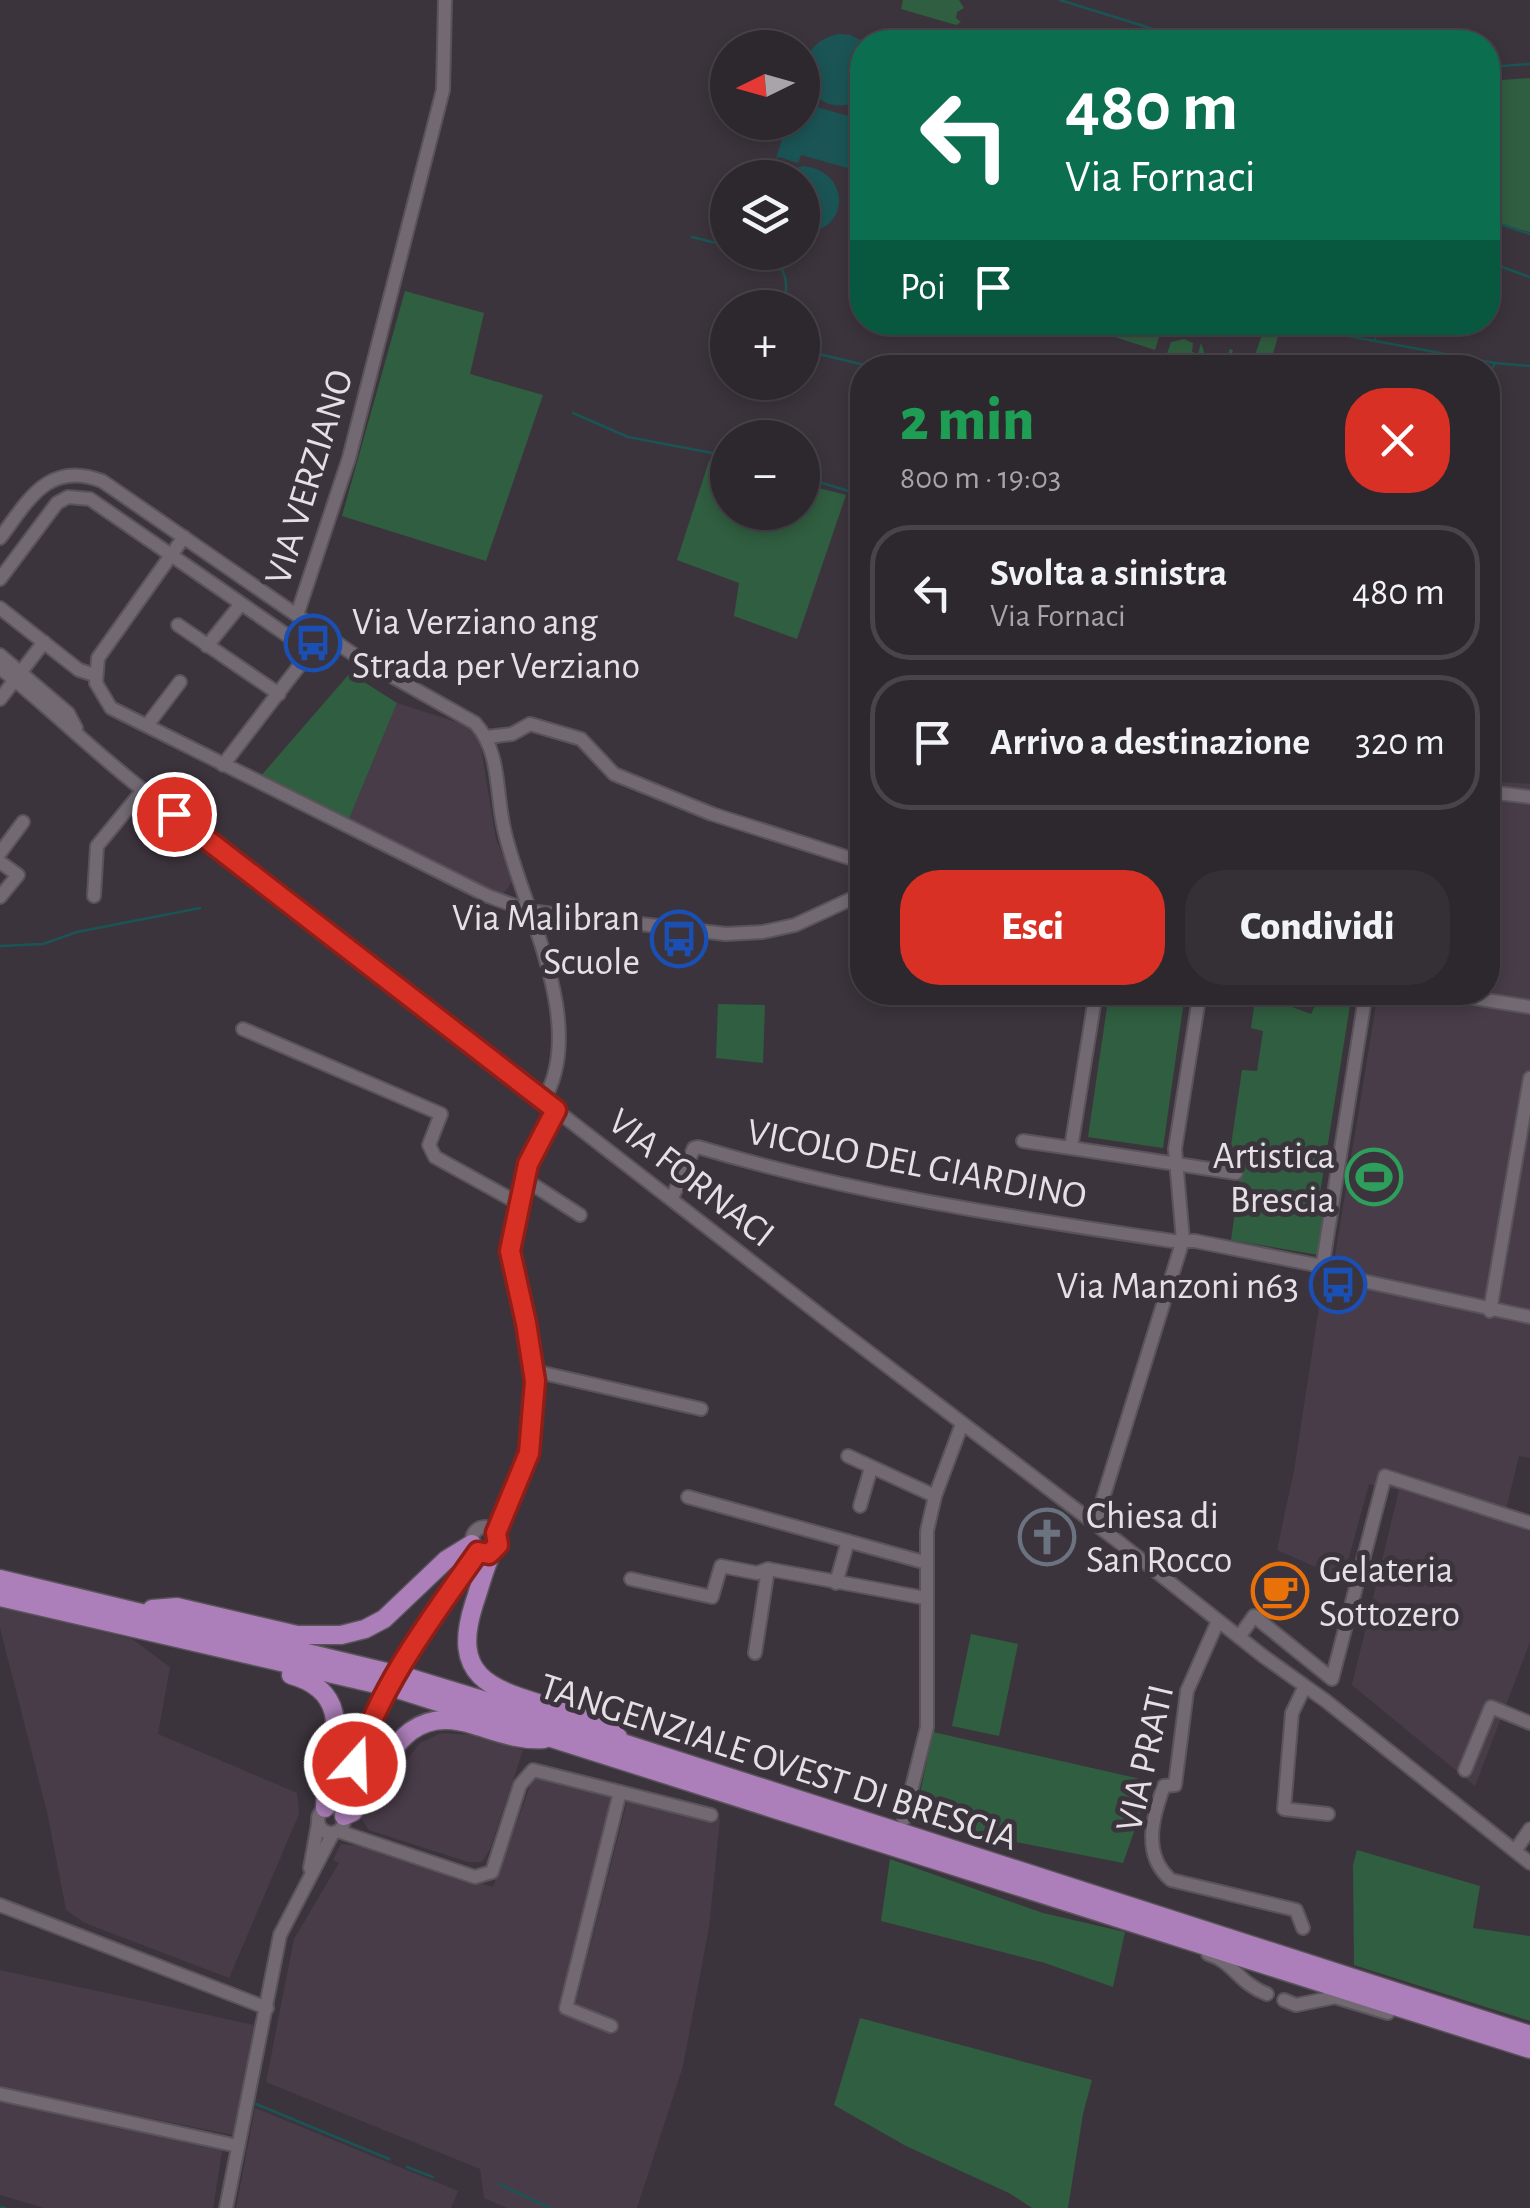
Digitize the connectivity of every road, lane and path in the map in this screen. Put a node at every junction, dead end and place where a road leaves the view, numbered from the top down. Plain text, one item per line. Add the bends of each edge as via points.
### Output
1 (446, 0) edge
2 (20, 513) junction
3 (39, 526) junction
4 (184, 536) junction
5 (0, 538) edge
6 (172, 557) junction
7 (0, 579) edge
8 (241, 604) junction
9 (0, 608) edge
10 (297, 615) junction
11 (178, 625) dead end
12 (44, 642) junction
13 (208, 646) junction
14 (0, 654) edge
15 (0, 668) edge
16 (18, 675) junction
17 (95, 675) junction
18 (180, 682) dead end
19 (279, 694) junction
20 (0, 698) edge
21 (148, 724) junction
22 (488, 736) junction
23 (224, 766) junction
24 (143, 790) junction
25 (1500, 793) edge
26 (1530, 797) edge
27 (23, 822) dead end
28 (0, 853) edge
29 (850, 858) edge
30 (0, 862) edge
31 (94, 896) dead end
32 (0, 897) edge
33 (850, 900) edge
34 (530, 911) junction
35 (1500, 1002) edge
36 (1094, 1005) edge
37 (1198, 1005) edge
38 (1364, 1005) edge
39 (1530, 1006) edge
40 (243, 1029) dead end
41 (1530, 1078) edge
42 (544, 1102) junction
43 (556, 1110) junction
44 (1023, 1141) dead end
45 (1072, 1148) junction
46 (1174, 1166) junction
47 (1236, 1173) dead end
48 (524, 1179) junction
49 (672, 1198) junction
50 (518, 1203) junction
51 (580, 1215) dead end
52 (1183, 1240) junction
53 (1322, 1269) junction
54 (1490, 1311) junction
55 (1530, 1318) edge
56 (534, 1371) junction
57 (701, 1409) dead end
58 (962, 1424) junction
59 (848, 1456) dead end
60 (871, 1468) junction
61 (935, 1496) junction
62 (688, 1498) dead end
63 (860, 1506) dead end
64 (1530, 1523) edge
65 (1094, 1524) junction
66 (848, 1541) junction
67 (484, 1542) junction
68 (927, 1563) junction
69 (768, 1569) junction
70 (0, 1579) edge
71 (631, 1579) dead end
72 (836, 1583) junction
73 (0, 1596) edge
74 (926, 1598) junction
75 (136, 1619) junction
76 (1218, 1620) junction
77 (1238, 1637) junction
78 (755, 1654) dead end
79 (400, 1683) junction
80 (1304, 1688) junction
81 (1530, 1723) edge
82 (558, 1738) junction
83 (626, 1744) junction
84 (1464, 1770) dead end
85 (620, 1792) junction
86 (1328, 1814) dead end
87 (710, 1815) dead end
88 (334, 1820) junction
89 (904, 1820) dead end
90 (1530, 1829) edge
91 (1515, 1851) junction
92 (1530, 1863) edge
93 (0, 1905) edge
94 (1136, 1926) junction
95 (1303, 1928) dead end
96 (1267, 1994) dead end
97 (1284, 2000) dead end
98 (267, 2008) junction
99 (612, 2026) dead end
100 (1478, 2033) junction
101 (1530, 2035) edge
102 (1530, 2049) edge
103 (0, 2094) edge
104 (238, 2146) junction
105 (226, 2208) edge

1 - 10 street, VIA VERZIANO via 443,90 349,458
2 - 3 street
2 - 4 street via 38,488 79,476 102,481
2 - 5 street
3 - 6 street via 57,503 79,496
3 - 7 street
4 - 6 street
4 - 10 street
6 - 8 street
6 - 17 street via 98,658
8 - 13 street
8 - 19 street via 304,647 306,656
9 - 12 street
10 - 22 street, VIA VERZIANO via 356,656 458,710
11 - 13 street
12 - 16 street
12 - 17 street
13 - 19 street
14 - 16 street, VIA FORNACI
15 - 16 street, VIA FORNACI
16 - 20 street
16 - 24 street, VIA FORNACI via 84,743
17 - 21 street via 111,708
18 - 21 street
19 - 23 street
21 - 23 street
22 - 29 street via 530,724 581,739 614,774
22 - 34 street via 505,836
23 - 34 street
24 - 31 street via 96,846
24 - 42 street, VIA FORNACI
25 - 26 street
27 - 28 street
30 - 32 street via 18,875
33 - 34 street via 796,925 726,934
34 - 42 street via 558,1036 558,1070
35 - 39 street
36 - 45 street
37 - 46 street
38 - 53 street
40 - 50 street via 442,1114 429,1145 435,1157
41 - 54 street
42 - 43 street, VIA FORNACI
43 - 48 street
43 - 49 street, VIA FORNACI
44 - 45 street
45 - 46 street
46 - 47 street
46 - 52 street
48 - 50 street
48 - 51 street
49 - 52 street, VICOLO DEL GIARDINO via 698,1147 859,1190
49 - 58 street, VIA FORNACI
50 - 56 street via 510,1251
52 - 53 street
52 - 65 street
53 - 54 street
54 - 55 street
56 - 57 street
56 - 67 street via 529,1453
58 - 61 street
58 - 65 street, VIA FORNACI
59 - 60 street
60 - 61 street
60 - 63 street
61 - 68 street
62 - 66 street
64 - 77 street via 1386,1476 1332,1678 1254,1616
65 - 76 street, VIA FORNACI
66 - 68 street
66 - 72 street
67 - 75 main road via 446,1560 365,1629 297,1635 162,1606
67 - 83 main road via 467,1626 473,1667 504,1692 596,1720
67 - 88 street via 378,1703
68 - 74 street
69 - 71 street via 721,1566 712,1597
69 - 72 street
69 - 78 street
70 - 75 main road, TANGENZIALE OVEST DI BRESCIA
72 - 74 street
73 - 75 main road, TANGENZIALE OVEST DI BRESCIA
74 - 89 street via 927,1727
75 - 79 main road, TANGENZIALE OVEST DI BRESCIA, bridge
75 - 88 main road via 162,1644 309,1680 330,1703 337,1729 326,1786
76 - 77 street, VIA FORNACI
76 - 95 street, VIA PRATI via 1187,1691 1175,1785 1164,1786 1153,1814 1156,1860 1171,1880 1296,1910
77 - 80 street, VIA FORNACI
79 - 82 main road, TANGENZIALE OVEST DI BRESCIA
79 - 83 main road, TANGENZIALE OVEST DI BRESCIA
80 - 86 street via 1292,1712 1284,1809
80 - 91 street, VIA FORNACI
81 - 84 street via 1491,1708
82 - 88 main road via 519,1739 459,1720 428,1721 400,1740 353,1812
82 - 94 main road, TANGENZIALE OVEST DI BRESCIA
83 - 101 main road, TANGENZIALE OVEST DI BRESCIA
85 - 87 street
85 - 88 street via 533,1770 520,1785 492,1872 474,1877 373,1845
85 - 99 street via 566,2008
88 - 98 street via 280,1935
90 - 91 street
91 - 92 street, VIA FORNACI
93 - 98 street
94 - 96 street via 1221,1958 1247,1986
94 - 100 main road, TANGENZIALE OVEST DI BRESCIA
97 - 100 street via 1335,1998
98 - 104 street
100 - 102 main road, TANGENZIALE OVEST DI BRESCIA
103 - 104 street
104 - 105 street

